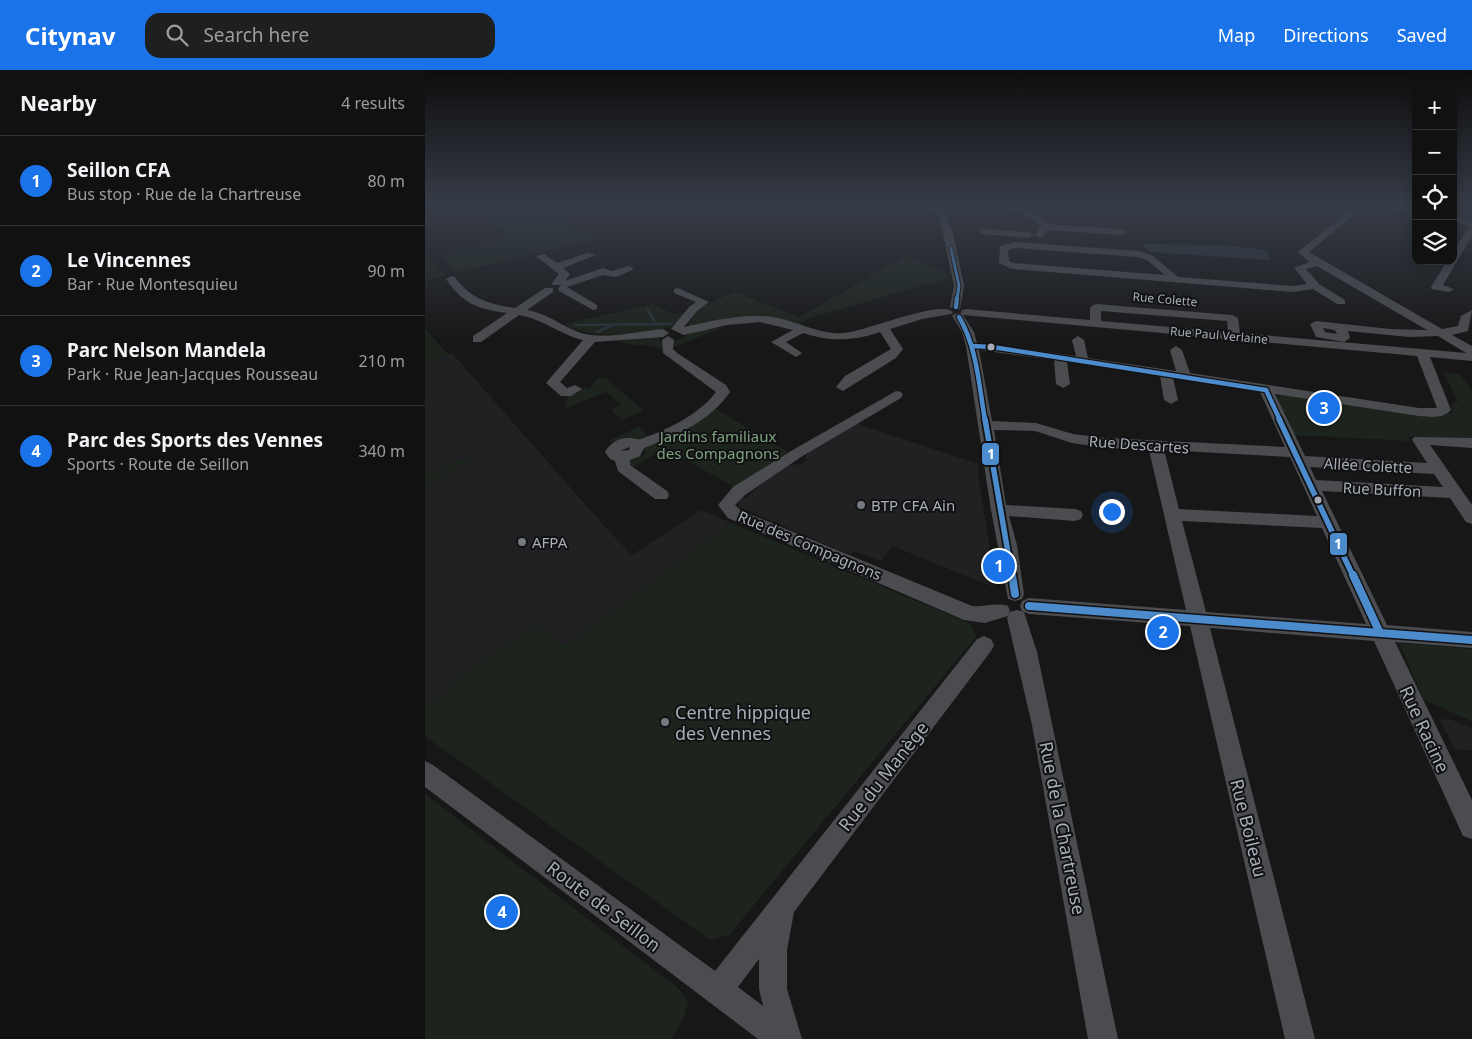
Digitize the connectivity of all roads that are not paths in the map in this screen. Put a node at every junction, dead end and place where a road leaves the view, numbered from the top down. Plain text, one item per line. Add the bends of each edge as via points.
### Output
1 (951, 250) edge
2 (1003, 250) edge
3 (1109, 250) edge
4 (1305, 250) edge
5 (591, 255) dead end
6 (541, 256) dead end
7 (1318, 263) junction
8 (1287, 265) dead end
9 (1450, 265) edge
10 (556, 267) junction
11 (1299, 268) junction
12 (629, 269) dead end
13 (451, 279) dead end
14 (1175, 279) junction
15 (558, 286) junction
16 (1315, 286) junction
17 (1449, 289) dead end
18 (677, 291) dead end
19 (1341, 302) dead end
20 (593, 307) dead end
21 (514, 312) junction
22 (957, 312) junction
23 (1472, 313) edge
24 (1095, 324) junction
25 (881, 326) junction
26 (1340, 326) dead end
27 (680, 330) junction
28 (803, 330) junction
29 (1441, 333) junction
30 (666, 336) junction
31 (1235, 337) junction
32 (592, 338) junction
33 (477, 339) dead end
34 (1078, 340) dead end
35 (972, 346) junction
36 (1175, 350) dead end
37 (1472, 351) edge
38 (795, 353) dead end
39 (1422, 353) junction
40 (1472, 357) edge
41 (1060, 358) junction
42 (1083, 361) junction
43 (1166, 375) junction
44 (1185, 378) junction
45 (1063, 384) dead end
46 (843, 387) dead end
47 (575, 389) dead end
48 (1266, 390) junction
49 (895, 396) dead end
50 (1171, 400) dead end
51 (987, 424) junction
52 (1472, 443) edge
53 (1156, 446) junction
54 (1296, 457) junction
55 (1438, 469) junction
56 (1310, 485) junction
57 (1455, 493) junction
58 (661, 495) dead end
59 (999, 510) junction
60 (1075, 515) dead end
61 (1174, 515) junction
62 (1472, 518) edge
63 (1327, 522) junction
64 (1015, 607) junction
65 (1197, 618) junction
66 (1379, 631) junction
67 (1472, 640) edge
68 (984, 645) dead end
69 (425, 773) edge
70 (1472, 827) edge
71 (783, 907) junction
72 (717, 991) junction
73 (783, 1039) edge
74 (787, 1039) edge
75 (1103, 1039) edge
76 (1300, 1039) edge

1 - 22 street via 959,286
2 - 14 street via 1004,263 1012,266
3 - 14 street via 1145,255
4 - 7 street via 1303,252
5 - 10 street
6 - 10 street
7 - 11 street
7 - 29 street
8 - 11 street
9 - 17 street via 1436,287
10 - 15 street via 565,274
11 - 16 street
12 - 15 street via 611,275 603,271
13 - 21 street, Rue Paul Verlaine via 479,305
14 - 16 street via 1293,289
15 - 20 street
15 - 21 street
16 - 19 street
18 - 27 street via 704,302 693,310
21 - 32 street, Rue Paul Verlaine via 542,317 573,334
21 - 33 street
22 - 24 street, Rue Paul Verlaine
22 - 25 street, Rue Paul Verlaine via 923,315
22 - 35 street, Rue de la Chartreuse
23 - 29 street via 1465,318 1464,330
24 - 31 street, Rue Paul Verlaine
24 - 31 street, Rue Colette via 1096,305 1232,318
25 - 28 street, Rue Paul Verlaine via 844,337
25 - 46 street via 897,350 850,379
26 - 29 street
27 - 28 street, Rue Paul Verlaine via 761,320 777,321
27 - 30 street, Rue Paul Verlaine
28 - 38 street via 777,342
29 - 37 street
30 - 32 street, Rue Paul Verlaine
30 - 58 street via 667,350 723,392 711,407 638,445 624,442 613,451 623,468
31 - 39 street, Rue Paul Verlaine
32 - 47 street via 553,383 566,393
34 - 42 street
35 - 41 street
35 - 51 street, Rue de la Chartreuse
36 - 44 street
39 - 40 street, Rue Paul Verlaine
39 - 48 street via 1444,406 1444,410 1437,413
41 - 42 street
41 - 45 street
42 - 43 street
43 - 44 street
43 - 50 street
44 - 48 street
48 - 54 street, Rue Racine
49 - 64 street, Rue des Compagnons via 739,491 726,505 734,514 971,614 985,615
51 - 53 street, Rue Descartes via 1036,427 1072,438
51 - 59 street, Rue de la Chartreuse
52 - 55 street via 1419,440
53 - 54 street, Rue Descartes
53 - 61 street, Rue Boileau
54 - 55 street, Allée Colette
54 - 56 street, Rue Racine
55 - 57 street
56 - 57 street, Rue Buffon
56 - 63 street, Rue Racine
57 - 62 street
59 - 60 street
59 - 64 street, Rue de la Chartreuse via 1016,590
61 - 63 street
61 - 65 street, Rue Boileau
63 - 66 street, Rue Racine
64 - 65 street
64 - 75 street, Rue de la Chartreuse via 1043,725
65 - 66 street
65 - 76 street, Rue Boileau
66 - 67 street
66 - 70 street, Rue Racine
68 - 71 street, Rue du Manège
69 - 72 street, Route de Seillon
71 - 72 street, Rue du Manège
71 - 74 street, Rue du Manège via 773,950 773,989
72 - 73 street, Route de Seillon

